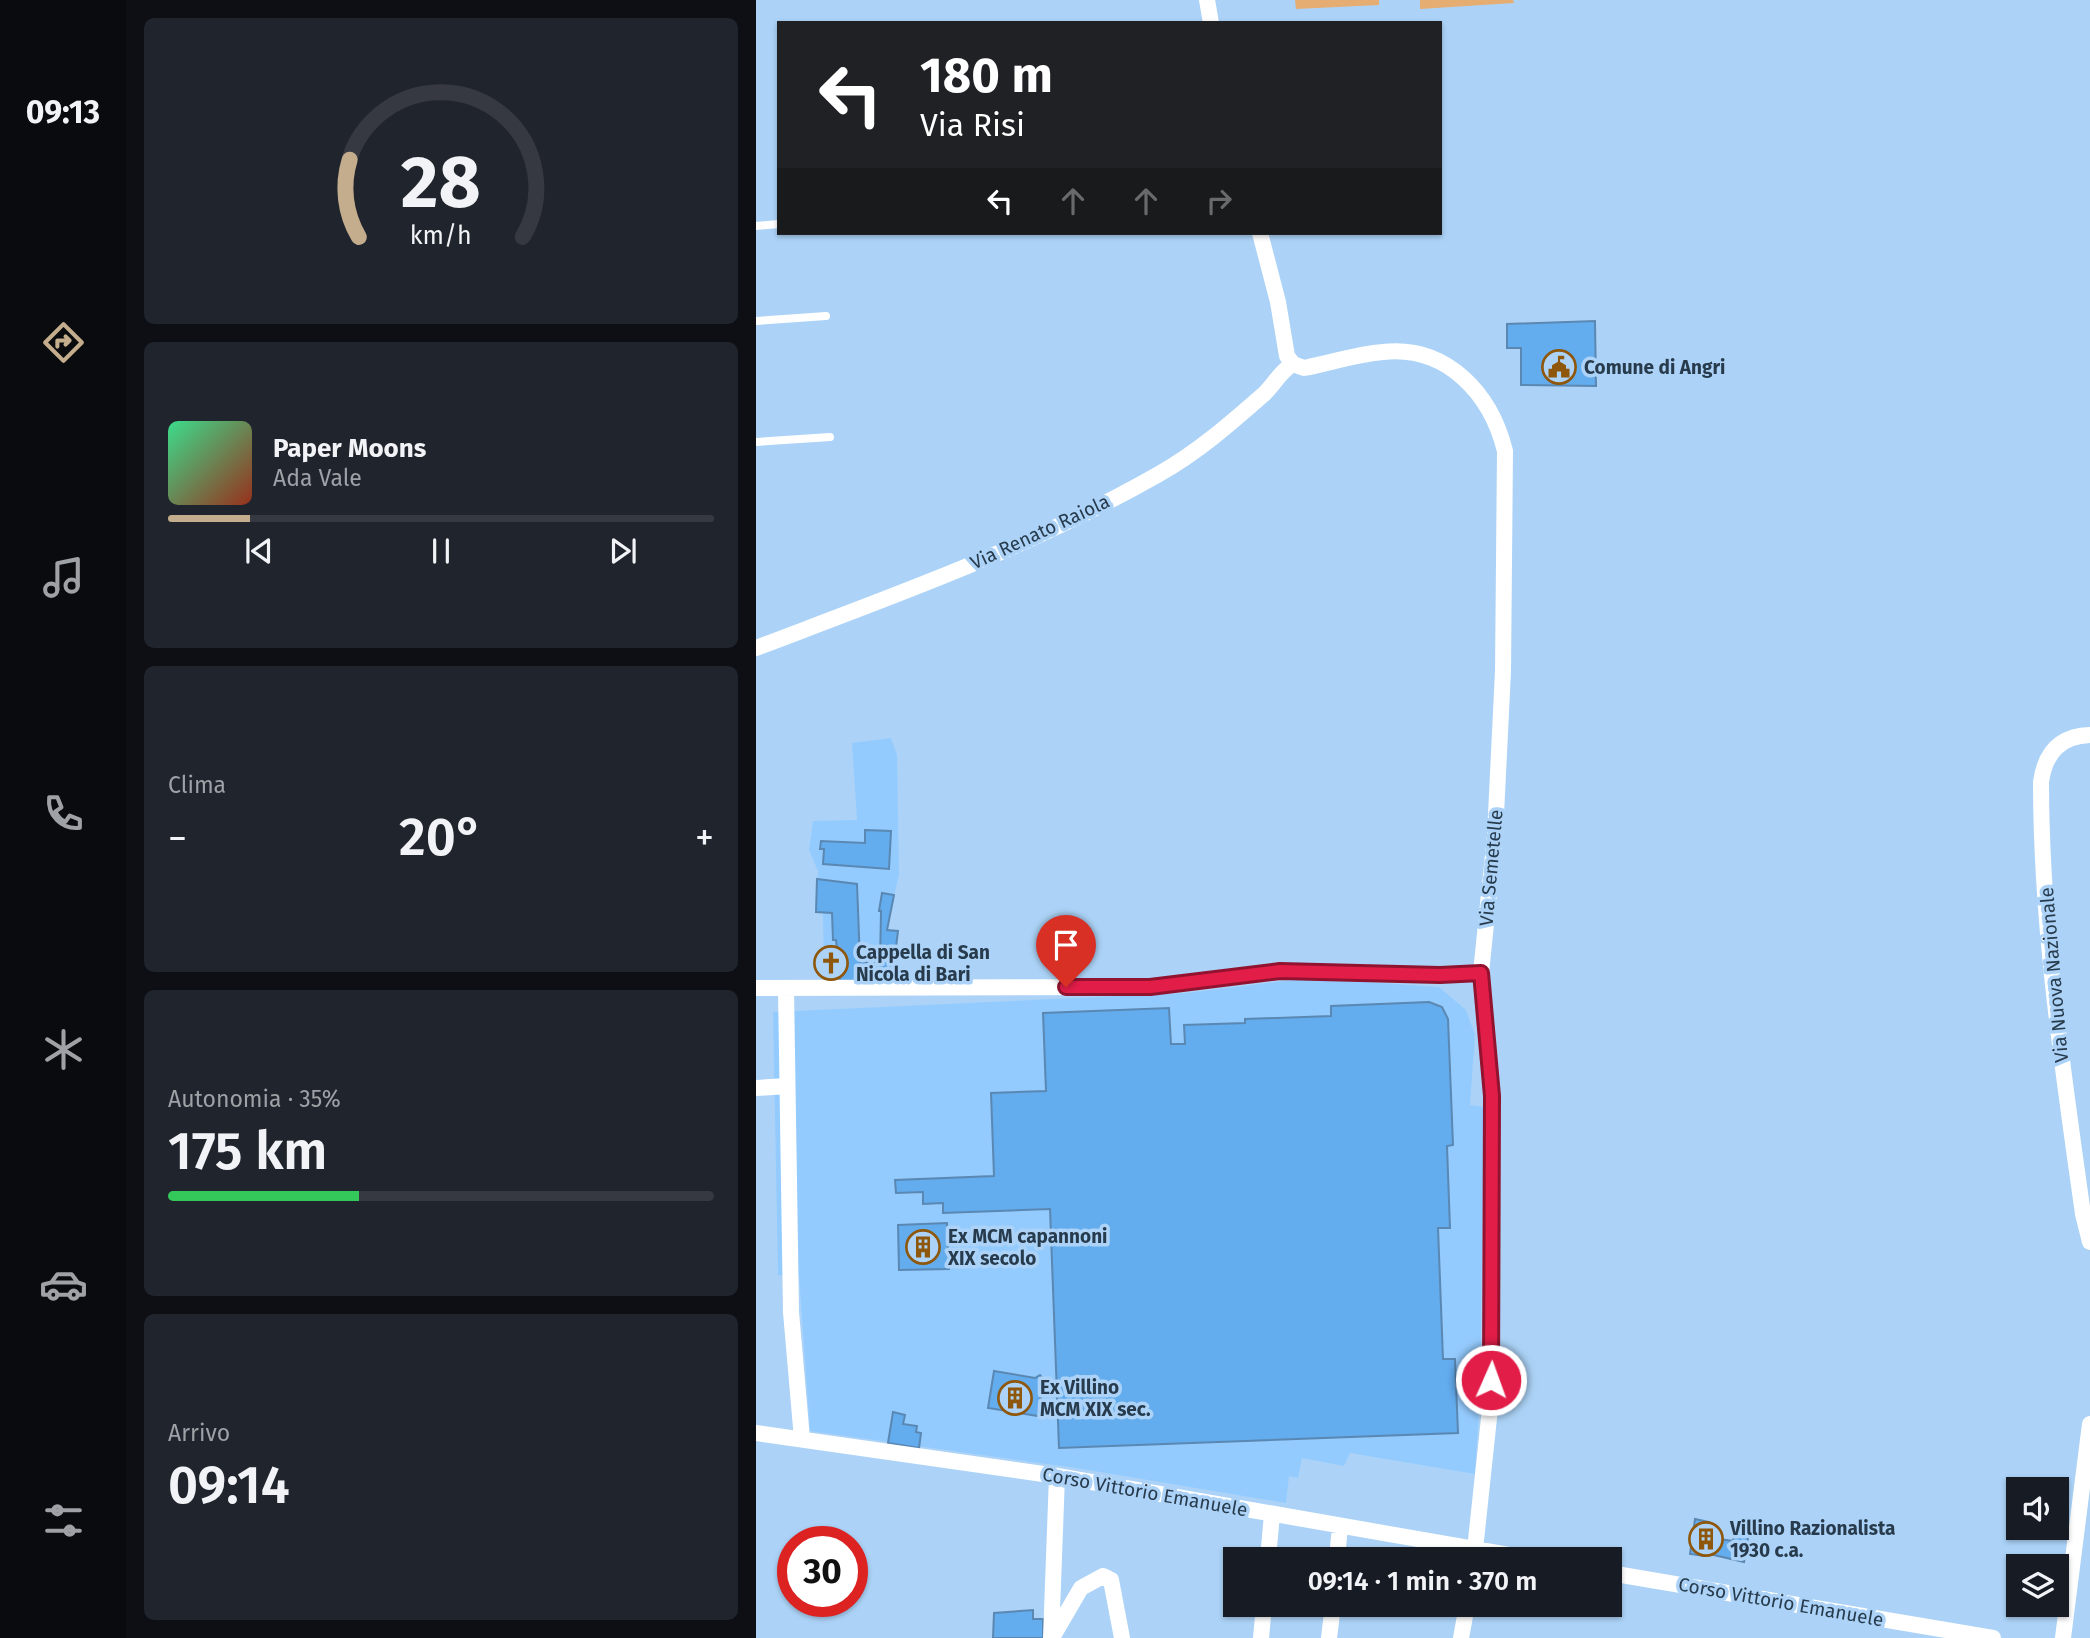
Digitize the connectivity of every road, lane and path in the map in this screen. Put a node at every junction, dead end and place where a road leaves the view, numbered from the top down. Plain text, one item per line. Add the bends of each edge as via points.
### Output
1 (1207, 0) edge
2 (1211, 21) edge
3 (777, 225) edge
4 (756, 226) edge
5 (1261, 235) edge
6 (826, 316) dead end
7 (756, 321) edge
8 (1293, 364) junction
9 (830, 437) dead end
10 (756, 442) edge
11 (756, 648) edge
12 (2090, 735) edge
13 (1481, 973) junction
14 (756, 988) edge
15 (786, 988) junction
16 (787, 1086) junction
17 (756, 1088) edge
18 (2090, 1242) edge
19 (2090, 1424) edge
20 (756, 1433) edge
21 (802, 1439) junction
22 (1057, 1476) junction
23 (1272, 1514) junction
24 (1340, 1526) junction
25 (1269, 1547) edge
26 (1338, 1547) edge
27 (1441, 1547) edge
28 (1476, 1547) edge
29 (1622, 1575) edge
30 (1263, 1617) edge
31 (1331, 1617) edge
32 (1465, 1617) edge
33 (1051, 1638) edge
34 (1122, 1638) edge
35 (1261, 1638) edge
36 (1329, 1638) edge
37 (1461, 1638) edge
38 (1993, 1638) edge
39 (2063, 1638) edge

1 - 2 street
3 - 4 lane
5 - 8 street via 1287,356
6 - 7 lane
8 - 11 street, Via Renato Raiola via 1211,440 1148,480 999,554
8 - 13 street, Via Semetelle via 1304,368 1385,351 1416,354 1466,378 1488,404 1500,429 1506,480 1503,671 1495,835
9 - 10 lane
12 - 18 street, Via Nuova Nazionale via 2064,740 2051,753 2042,771 2041,800 2058,1038 2082,1214
13 - 15 street via 1280,971 1150,987
13 - 28 street, Via Semetelle via 1492,1096 1492,1361
14 - 15 street
15 - 16 street
16 - 17 street
16 - 21 street via 791,1312
19 - 39 street
20 - 21 street, Corso Vittorio Emanuele
21 - 22 street, Corso Vittorio Emanuele
22 - 23 street, Corso Vittorio Emanuele
22 - 33 street
23 - 24 street, Corso Vittorio Emanuele
23 - 25 street
24 - 26 street
24 - 27 street, Corso Vittorio Emanuele
29 - 38 street, Corso Vittorio Emanuele
30 - 35 street
31 - 36 street
32 - 37 street
33 - 34 street via 1081,1588 1103,1576 1111,1580

